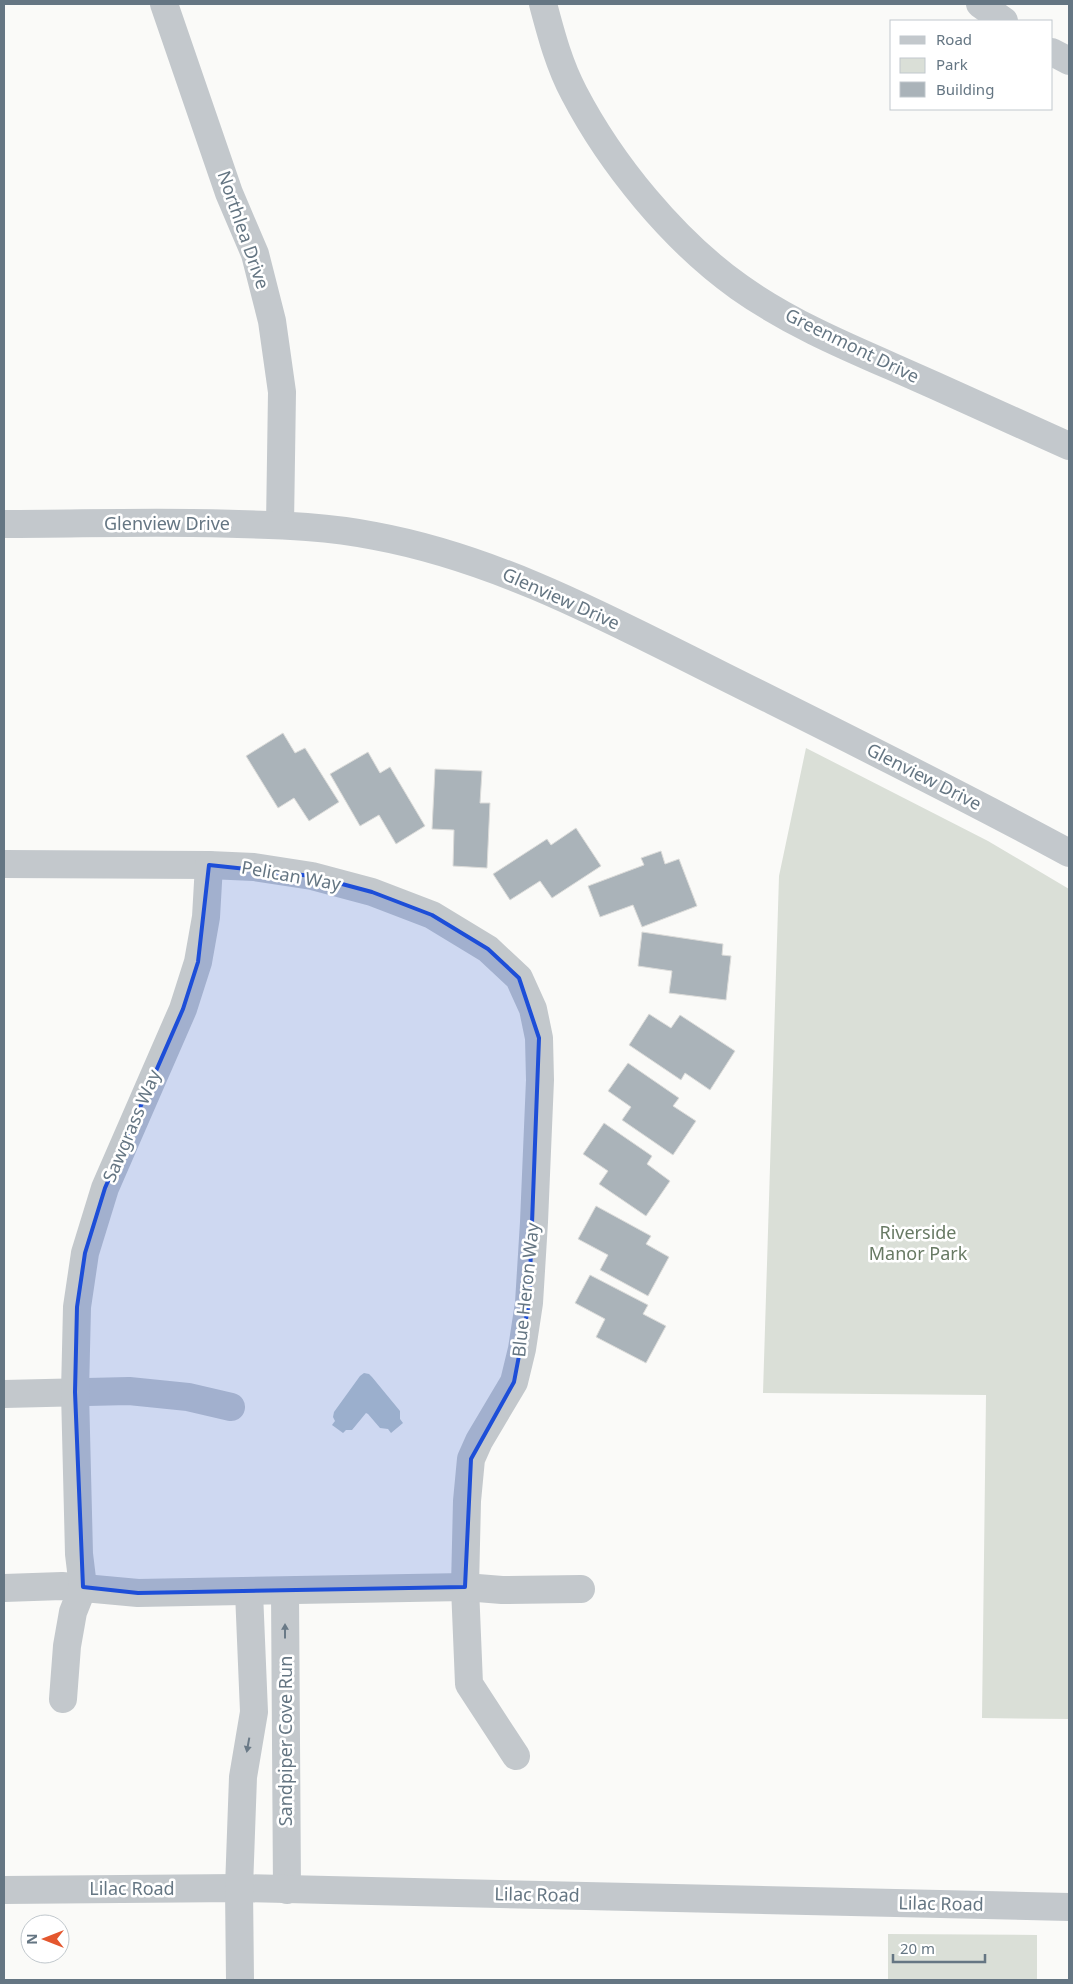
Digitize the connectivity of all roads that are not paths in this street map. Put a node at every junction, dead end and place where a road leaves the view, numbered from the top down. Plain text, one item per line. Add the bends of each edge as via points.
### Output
1 (164, 4) edge
2 (542, 4) edge
3 (980, 4) edge
4 (1003, 20) edge
5 (1053, 53) edge
6 (1069, 61) edge
7 (1069, 446) edge
8 (4, 524) edge
9 (280, 525) junction
10 (1069, 853) edge
11 (4, 864) edge
12 (209, 865) junction
13 (533, 1009) joint
14 (75, 1392) junction
15 (4, 1394) edge
16 (231, 1407) dead end
17 (83, 1587) junction
18 (465, 1587) junction
19 (4, 1588) edge
20 (581, 1589) dead end
21 (249, 1592) junction
22 (285, 1592) junction
23 (64, 1699) dead end
24 (254, 1712) junction
25 (286, 1713) junction
26 (516, 1756) dead end
27 (239, 1888) junction
28 (4, 1890) edge
29 (287, 1890) junction
30 (1069, 1907) edge
31 (240, 1980) edge

1 - 9 street, Northlea Drive via 230,193 255,254 272,321 282,392
2 - 7 street, Greenmont Drive via 556,50 592,126 618,165 669,225 704,259 739,287 811,330
3 - 4 street
5 - 6 street
8 - 9 street, Glenview Drive
9 - 10 street, Glenview Drive via 375,536 440,552 507,574 570,600 940,783
11 - 12 street, Pelican Way
12 - 13 street, Pelican Way via 254,867 312,876 372,892 432,915 488,950 519,978
12 - 14 street, Sawgrass Way via 206,917 198,962 183,1008 105,1188 85,1253 77,1307
13 - 18 street, Blue Heron Way via 539,1038 540,1080 528,1303 514,1382 471,1458
14 - 15 street
14 - 16 street via 130,1390 188,1397
14 - 17 street, Sawgrass Way
17 - 19 street
17 - 21 street via 138,1593
17 - 23 street, Sawgrass Way via 73,1612 66,1646
18 - 20 street
18 - 22 street
18 - 26 street, Blue Heron Way via 469,1684
21 - 22 street
21 - 24 street, Sandpiper Cove Run
25 -> 22 street, Sandpiper Cove Run
24 - 25 street
24 -> 27 street, Sandpiper Cove Run via 243,1777
25 - 29 street, Sandpiper Cove Run
27 - 28 street, Lilac Road
27 - 29 street, Lilac Road
27 - 31 street, Sandpiper Cove Run
29 - 30 street, Lilac Road

